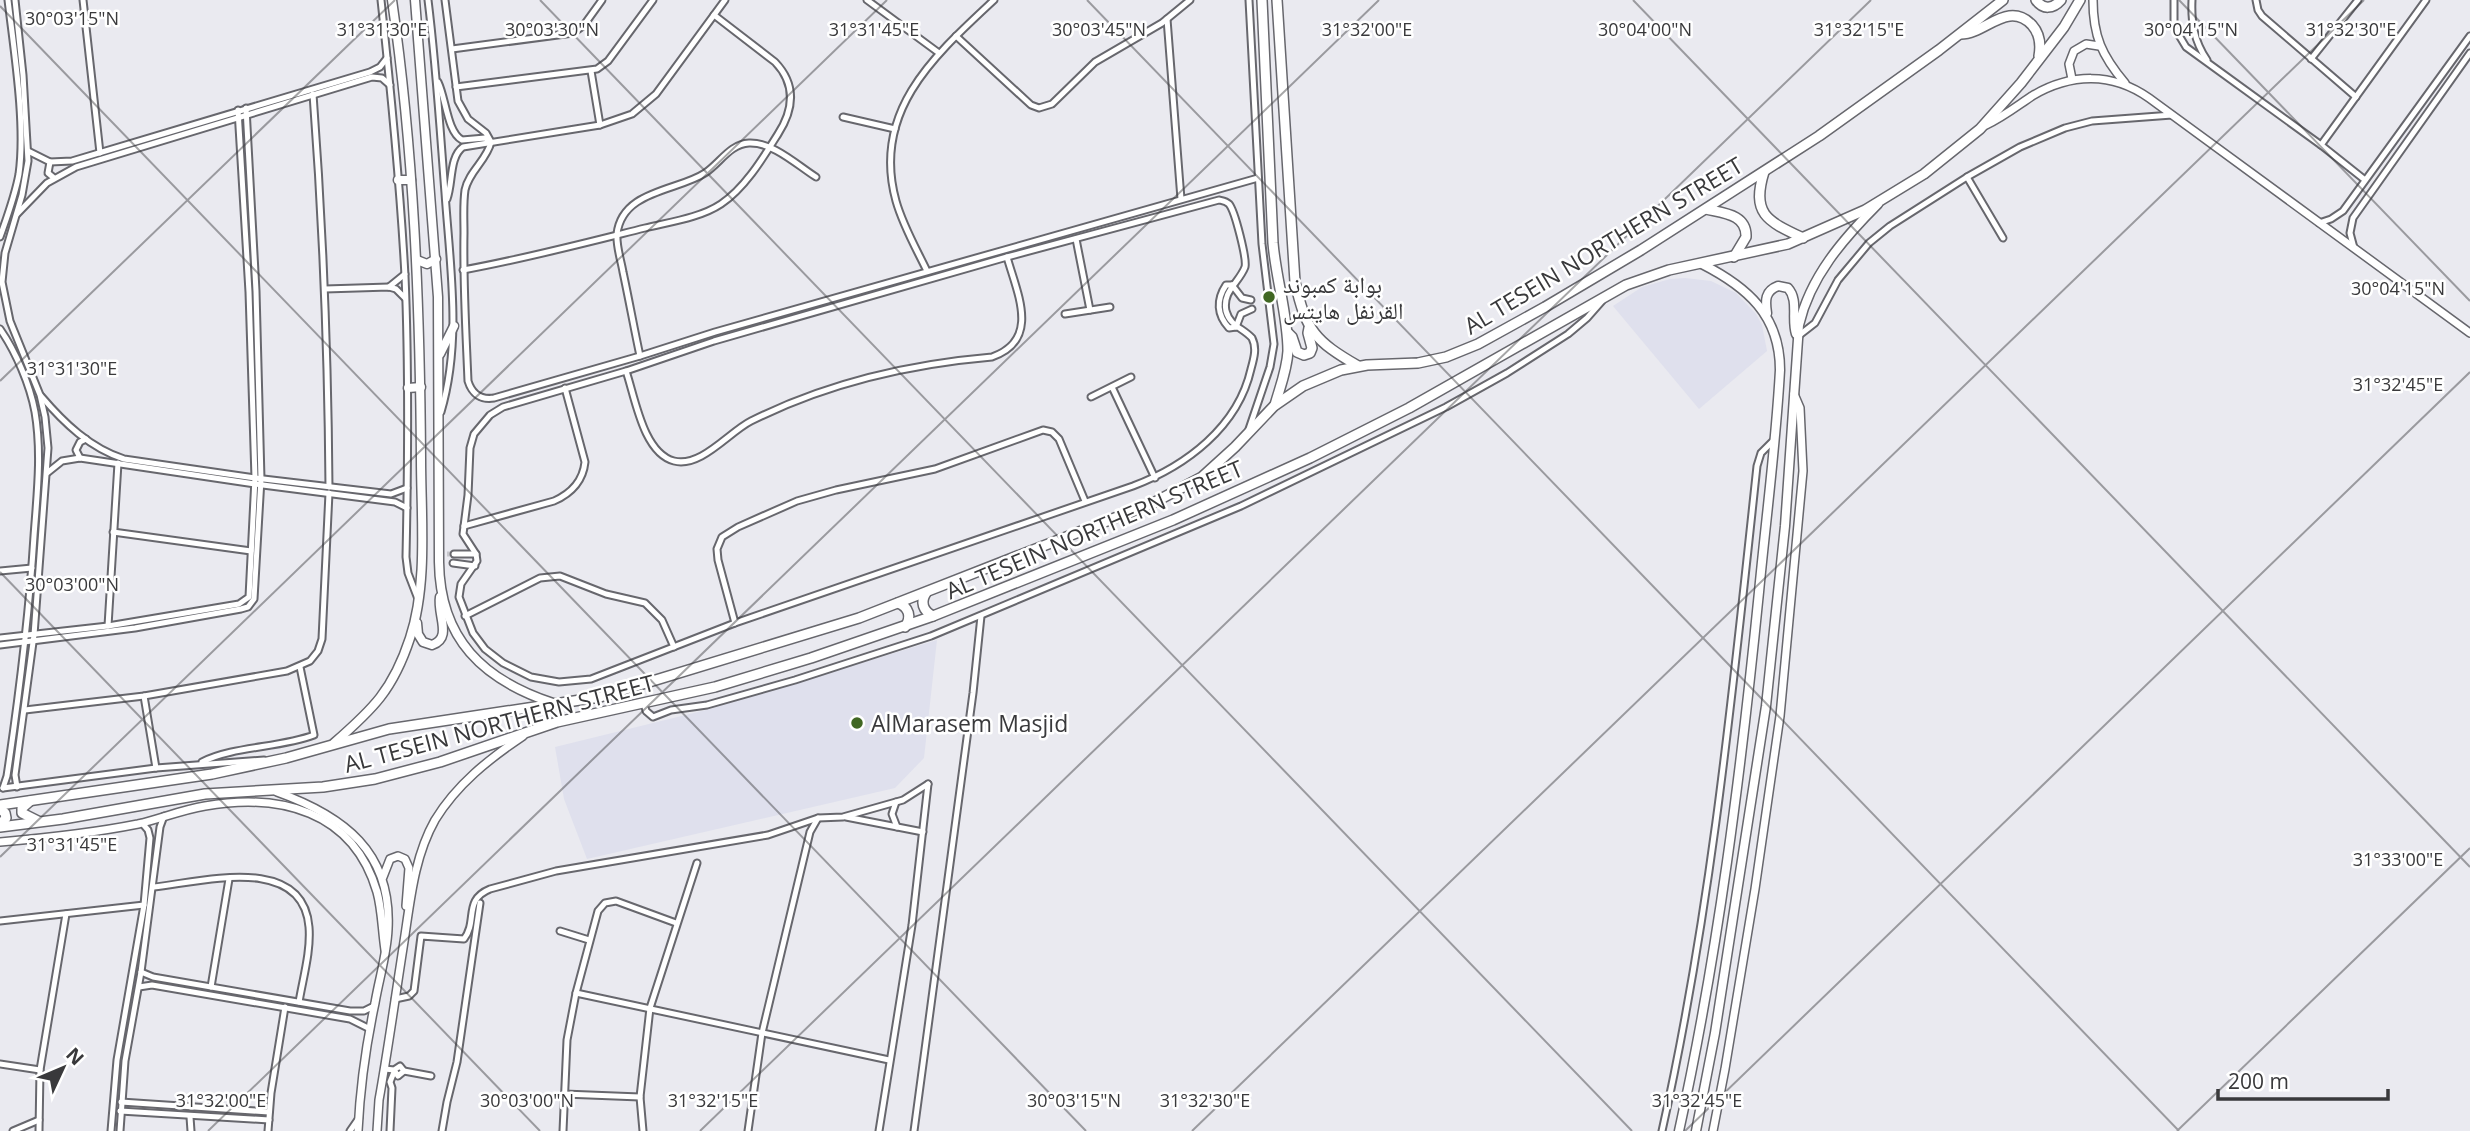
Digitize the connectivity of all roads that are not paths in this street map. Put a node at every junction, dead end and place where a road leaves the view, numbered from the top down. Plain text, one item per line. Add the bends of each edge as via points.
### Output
1 (8, 0) edge
2 (15, 0) edge
3 (83, 0) edge
4 (381, 0) edge
5 (392, 0) edge
6 (415, 0) edge
7 (428, 0) edge
8 (445, 0) edge
9 (602, 0) edge
10 (653, 0) edge
11 (726, 0) edge
12 (867, 0) edge
13 (994, 0) edge
14 (1190, 0) edge
15 (1249, 0) edge
16 (1262, 0) edge
17 (1277, 0) edge
18 (2003, 0) edge
19 (2036, 0) edge
20 (2061, 0) edge
21 (2080, 0) edge
22 (2093, 0) edge
23 (2174, 0) edge
24 (2192, 0) edge
25 (2256, 0) edge
26 (2358, 0) edge
27 (2426, 0) edge
28 (714, 15) junction
29 (1167, 19) junction
30 (1960, 34) junction
31 (956, 36) junction
32 (2470, 36) edge
33 (2099, 46) junction
34 (452, 49) junction
35 (2470, 53) edge
36 (939, 54) junction
37 (387, 58) junction
38 (2311, 59) junction
39 (2037, 61) junction
40 (2208, 62) junction
41 (592, 71) junction
42 (436, 78) junction
43 (2072, 79) junction
44 (2125, 84) junction
45 (390, 85) junction
46 (456, 87) junction
47 (313, 94) junction
48 (2356, 97) junction
49 (2419, 106) junction
50 (246, 108) junction
51 (239, 110) junction
52 (2428, 112) junction
53 (2172, 115) junction
54 (843, 117) dead end
55 (243, 118) junction
56 (600, 125) junction
57 (1982, 126) junction
58 (895, 129) junction
59 (491, 142) junction
60 (2321, 145) junction
61 (768, 148) junction
62 (28, 151) junction
63 (100, 153) junction
64 (50, 162) junction
65 (1764, 172) junction
66 (816, 177) dead end
67 (1967, 177) junction
68 (54, 178) junction
69 (1258, 178) junction
70 (398, 180) junction
71 (411, 180) junction
72 (2365, 180) junction
73 (1181, 200) junction
74 (1881, 201) junction
75 (446, 202) junction
76 (1259, 205) junction
77 (1272, 205) junction
78 (1706, 209) junction
79 (2343, 211) junction
80 (15, 216) junction
81 (2353, 218) junction
82 (2319, 223) junction
83 (617, 235) junction
84 (0, 237) edge
85 (1803, 238) junction
86 (2003, 238) dead end
87 (1076, 239) junction
88 (2354, 248) junction
89 (1007, 257) junction
90 (1734, 257) junction
91 (436, 259) junction
92 (417, 260) junction
93 (1702, 264) junction
94 (1, 270) edge
95 (463, 270) junction
96 (927, 271) junction
97 (405, 274) junction
98 (418, 281) junction
99 (437, 281) junction
100 (1232, 285) junction
101 (389, 287) junction
102 (326, 289) junction
103 (1607, 296) junction
104 (405, 298) junction
105 (1267, 298) junction
106 (3, 307) edge
107 (1110, 307) dead end
108 (1269, 307) junction
109 (1090, 310) junction
110 (1065, 314) dead end
111 (1768, 316) junction
112 (454, 326) junction
113 (1236, 327) junction
114 (1310, 327) junction
115 (0, 329) edge
116 (1286, 332) junction
117 (2470, 333) edge
118 (1797, 337) junction
119 (439, 356) junction
120 (640, 356) junction
121 (1358, 366) junction
122 (626, 371) junction
123 (1131, 377) dead end
124 (421, 387) junction
125 (1112, 387) junction
126 (408, 388) junction
127 (565, 388) junction
128 (1794, 393) junction
129 (40, 395) junction
130 (1090, 397) dead end
131 (1274, 406) junction
132 (439, 418) junction
133 (1247, 435) junction
134 (86, 439) junction
135 (1774, 440) junction
136 (80, 458) junction
137 (118, 463) junction
138 (47, 473) junction
139 (1155, 478) junction
140 (258, 481) junction
141 (407, 488) junction
142 (329, 490) junction
143 (1086, 501) junction
144 (407, 508) junction
145 (464, 526) junction
146 (113, 532) junction
147 (251, 551) junction
148 (454, 554) tunnel mouth
149 (476, 554) junction
150 (453, 563) tunnel mouth
151 (475, 566) junction
152 (32, 568) junction
153 (0, 571) edge
154 (441, 592) junction
155 (926, 593) junction
156 (418, 601) junction
157 (898, 603) junction
158 (416, 613) junction
159 (981, 615) junction
160 (464, 616) junction
161 (933, 616) junction
162 (735, 623) junction
163 (108, 626) junction
164 (905, 626) junction
165 (0, 638) edge
166 (34, 638) junction
167 (27, 639) junction
168 (0, 645) edge
169 (674, 647) junction
170 (300, 667) junction
171 (144, 696) junction
172 (644, 703) junction
173 (556, 704) junction
174 (26, 710) junction
175 (535, 729) junction
176 (334, 743) junction
177 (274, 761) junction
178 (199, 764) junction
179 (156, 768) junction
180 (17, 786) junction
181 (2, 788) edge
182 (270, 789) junction
183 (32, 800) junction
184 (896, 802) junction
185 (0, 807) edge
186 (164, 815) junction
187 (843, 817) junction
188 (818, 818) junction
189 (39, 822) junction
190 (142, 823) junction
191 (0, 826) edge
192 (897, 827) junction
193 (923, 832) junction
194 (0, 842) edge
195 (697, 863) dead end
196 (383, 877) junction
197 (229, 878) junction
198 (153, 887) junction
199 (480, 903) dead end
200 (144, 905) junction
201 (66, 915) junction
202 (408, 917) junction
203 (0, 921) edge
204 (676, 923) junction
205 (560, 930) dead end
206 (589, 940) junction
207 (385, 950) junction
208 (141, 972) junction
209 (139, 987) junction
210 (211, 988) junction
211 (576, 993) junction
212 (396, 999) junction
213 (286, 1000) junction
214 (299, 1002) junction
215 (374, 1006) junction
216 (285, 1008) junction
217 (650, 1008) junction
218 (370, 1029) junction
219 (762, 1033) junction
220 (889, 1060) junction
221 (0, 1064) edge
222 (385, 1069) junction
223 (40, 1070) junction
224 (398, 1073) junction
225 (430, 1076) dead end
226 (564, 1094) junction
227 (640, 1097) junction
228 (121, 1102) junction
229 (120, 1111) junction
230 (269, 1112) junction
231 (190, 1117) junction
232 (359, 1118) junction
233 (38, 1120) junction
234 (268, 1120) junction
235 (13, 1131) edge
236 (39, 1131) edge
237 (111, 1131) edge
238 (120, 1131) edge
239 (191, 1131) edge
240 (268, 1131) edge
241 (350, 1131) edge
242 (358, 1131) edge
243 (377, 1131) edge
244 (390, 1131) edge
245 (442, 1131) edge
246 (563, 1131) edge
247 (643, 1131) edge
248 (748, 1131) edge
249 (879, 1131) edge
250 (914, 1131) edge
251 (1662, 1131) edge
252 (1679, 1131) edge
253 (1696, 1131) edge
254 (1713, 1131) edge

1 - 84 street via 20,152 15,194
2 - 62 street
3 - 63 street
4 - 37 street
5 - 71 main road
6 - 91 main road
7 - 42 street
8 - 34 street
9 - 34 street via 584,26 573,33
10 - 41 street via 608,61
11 - 28 street
12 - 36 street
13 - 31 street
14 - 29 street
15 - 69 street
16 - 77 main road
17 - 114 main road via 1293,264
18 - 30 main road, AL TESEIN NORTHERN STREET
19 - 20 main road via 2047,8
21 - 39 main road, AL TESEIN NORTHERN STREET
22 - 33 street
23 - 40 street via 2173,18 2181,41
24 - 40 street via 2194,31
25 - 38 street via 2262,16
26 - 38 street
27 - 48 street
28 - 56 street via 649,102 622,119
28 - 61 street via 775,62 788,80 788,115
29 - 31 street via 1095,62 1044,108 1031,105
29 - 73 street
30 - 39 main road via 2004,16 2021,18 2039,37
30 - 65 main road, AL TESEIN NORTHERN STREET
31 - 36 street
32 - 49 street
33 - 43 street via 2086,44 2074,51 2069,64
33 - 44 street
34 - 46 street
35 - 52 street
36 - 58 street via 906,97
37 - 45 street
37 - 50 street via 375,70
38 - 48 street
39 - 57 main road, AL TESEIN NORTHERN STREET
40 - 60 street
41 - 46 street
41 - 56 street
42 - 59 street via 454,134 462,140 485,138
42 - 75 street
43 - 44 street via 2092,77
43 - 57 street via 2039,92
44 - 53 street
45 - 47 street via 372,77
45 - 70 street
46 - 59 street via 464,113
47 - 55 street
47 - 102 street
48 - 60 street
49 - 52 street
49 - 72 street
50 - 51 street
50 - 55 street
51 - 55 street
51 - 63 street
52 - 81 street
53 - 67 street via 2092,121 2065,128
53 - 82 street
54 - 58 street
55 - 68 street via 76,167
55 - 140 street
56 - 59 street
57 - 74 main road, AL TESEIN NORTHERN STREET via 1938,164
58 - 96 street via 894,191
59 - 75 street via 463,147 456,153
59 - 95 street via 465,190
60 - 72 street
61 - 66 street
61 - 83 street via 742,184 719,205
61 - 83 street via 755,144 734,148 704,174 652,193 625,215
62 - 64 street
62 - 80 street
63 - 64 street
64 - 68 street via 48,173
65 - 78 main road, AL TESEIN NORTHERN STREET
65 - 85 main road via 1758,190 1762,209 1776,224
67 - 86 street
67 - 118 street via 1869,243 1838,280 1815,323
68 - 80 street
69 - 73 street
69 - 76 street
70 - 71 main road
70 - 97 street
71 - 92 main road
72 - 79 street
73 - 96 street
74 - 85 main road, AL TESEIN NORTHERN STREET
74 - 118 main road via 1825,267 1804,304
75 - 112 street
76 - 77 main road
76 - 105 street
77 - 116 main road via 1275,268
78 - 90 main road via 1737,217 1744,224 1746,237
78 - 121 main road, AL TESEIN NORTHERN STREET via 1469,348 1426,362
79 - 81 street
79 - 82 street
80 - 94 street
81 - 88 street
82 - 88 street
83 - 95 street
83 - 120 street
85 - 90 main road, AL TESEIN NORTHERN STREET
87 - 89 street
87 - 100 street via 1226,201 1233,210 1245,258
87 - 109 street
88 - 117 street
89 - 122 street via 714,341
89 - 122 street via 1022,330 1005,352 900,370 814,395 750,421 695,460 674,461 654,448
90 - 93 main road, AL TESEIN NORTHERN STREET
91 - 92 main road via 427,264
91 - 99 main road
92 - 98 main road
93 - 103 main road, AL TESEIN NORTHERN STREET via 1644,278
93 - 111 main road via 1742,289
94 - 106 street
95 - 120 street via 468,381 477,396 494,398
96 - 120 street
97 - 101 street
97 - 104 street
98 - 99 main road via 430,275
98 - 124 main road
99 - 119 main road
100 - 105 street via 1242,298
100 - 113 street via 1225,303
101 - 102 street
101 - 104 street
102 - 142 street
103 - 159 street via 1551,346 1446,407 1241,506
103 - 161 main road, AL TESEIN NORTHERN STREET via 1321,453 1182,516
104 - 126 street
105 - 108 street
106 - 129 street
107 - 109 street
108 - 113 street via 1241,314
108 - 133 street via 1272,359
109 - 110 street
111 - 118 main road via 1767,294 1778,286 1788,288 1794,298
111 - 135 main road via 1780,363
112 - 119 main road
112 - 132 street
113 - 139 street via 1252,338 1255,348 1238,405 1202,447
114 - 116 main road via 1312,348 1304,355 1297,352
114 - 121 main road via 1328,348
115 - 152 street via 29,390 36,418 39,463
116 - 131 main road via 1285,370
118 - 128 main road
119 - 132 main road
121 - 131 main road, AL TESEIN NORTHERN STREET via 1312,381
122 - 127 street
123 - 125 street
124 - 126 main road
124 - 156 main road
125 - 130 street
125 - 139 street
126 - 141 street
127 - 145 street via 503,407 481,423 470,448
127 - 145 street via 585,462 577,485 554,501
128 - 253 main road via 1766,706
128 - 254 street via 1800,408 1804,471 1780,716
129 - 134 street
129 - 138 street via 47,432
131 - 133 main road, AL TESEIN NORTHERN STREET
132 - 154 main road
133 - 155 main road, AL TESEIN NORTHERN STREET via 1202,477 1174,493
134 - 136 street via 76,450
134 - 140 street via 124,459
135 - 251 street via 1761,453 1757,466 1709,877
135 - 252 main road via 1733,815 1698,1046
136 - 137 street
136 - 138 street via 62,461
137 - 140 street
137 - 146 street
138 - 166 street
139 - 143 street
140 - 142 street
140 - 147 street
140 - 166 street via 256,594 248,607 135,628
141 - 142 street via 391,494
141 - 144 street
142 - 144 street
142 - 170 street via 323,639 310,661
143 - 162 street
143 - 162 street via 1059,439 1043,430 935,469 797,501 722,537 718,560
144 - 156 street via 408,573
145 - 149 street via 464,538
146 - 147 street
146 - 163 street
147 - 163 street via 250,592 244,603
148 - 149 street
149 - 151 street
150 - 151 street
151 - 160 street via 459,589
152 - 153 street
152 - 167 street
154 - 158 main road via 444,633 440,641 429,645 421,640
154 - 173 main road via 452,629 478,663 516,688
155 - 157 main road, AL TESEIN NORTHERN STREET
155 - 161 main road via 924,608
156 - 158 main road
157 - 164 main road via 909,613
157 - 173 main road, AL TESEIN NORTHERN STREET via 615,693
158 - 176 main road via 407,647 388,687 370,711
159 - 172 street via 911,643 707,705 655,717 648,714
159 - 250 street
160 - 169 street via 485,649 503,663 531,677 559,682 590,679
160 - 169 street via 540,578 560,576 645,603 662,620
161 - 164 main road, AL TESEIN NORTHERN STREET
162 - 169 street
163 - 166 street
164 - 172 main road, AL TESEIN NORTHERN STREET via 751,676
165 - 167 street
166 - 167 street
166 - 174 street
167 - 168 street
167 - 181 street
170 - 171 street
170 - 178 street via 314,736 219,755
171 - 174 street
171 - 179 street
172 - 175 main road, AL TESEIN NORTHERN STREET
173 - 176 main road, AL TESEIN NORTHERN STREET via 418,723
174 - 180 street
175 - 182 main road, AL TESEIN NORTHERN STREET via 375,779
175 - 202 street via 477,770 440,812 418,862
176 - 177 main road, AL TESEIN NORTHERN STREET
177 - 178 street
177 - 183 main road, AL TESEIN NORTHERN STREET
178 - 179 street
179 - 180 street
180 - 181 street
182 - 189 main road, AL TESEIN NORTHERN STREET via 205,794
182 - 196 street via 337,820 363,845
183 - 185 main road, AL TESEIN NORTHERN STREET
183 - 189 main road via 21,812
184 - 187 street
184 - 192 street via 892,814
184 - 193 street via 928,784
185 - 191 main road via 6,818
186 - 190 street
186 - 198 street
186 - 207 street via 254,801 284,804 318,817 345,837 369,871 379,900
187 - 188 street
187 - 192 street
188 - 212 street via 768,835 556,871 490,889 475,899 464,939 421,936 414,992
188 - 219 street via 810,832
189 - 191 main road, AL TESEIN NORTHERN STREET
190 - 194 street
190 - 200 street via 150,838
192 - 193 street
193 - 220 street
195 - 204 street
196 - 202 street via 393,857 407,862
196 - 207 street via 388,915
197 - 198 street
197 - 210 street
197 - 214 street via 270,879 285,886 301,903 309,937
198 - 208 street
199 - 245 street
200 - 201 street
200 - 237 street via 119,1050
201 - 203 street
201 - 223 street
202 - 212 street
204 - 206 street via 611,901 598,911
204 - 217 street
205 - 206 street
206 - 211 street
207 - 215 street
208 - 209 street
208 - 210 street
209 - 216 street via 152,985
209 - 228 street
210 - 213 street
211 - 217 street
211 - 226 street
212 - 222 street
213 - 214 street
213 - 216 street
214 - 215 street via 358,1011
215 - 218 street
216 - 218 street via 350,1019
216 - 230 street
217 - 219 street
217 - 227 street
218 - 232 street
219 - 220 street
219 - 248 street
220 - 249 street
221 - 223 street
222 - 224 street
222 - 243 street
223 - 233 street
224 - 225 street
224 - 244 street via 390,1082
226 - 227 street
226 - 246 street
227 - 247 street
228 - 229 street
228 - 230 street
229 - 231 street
229 - 238 street
230 - 234 street
231 - 234 street
231 - 239 street
232 - 241 street
232 - 242 street
233 - 235 street
233 - 236 street
234 - 240 street

